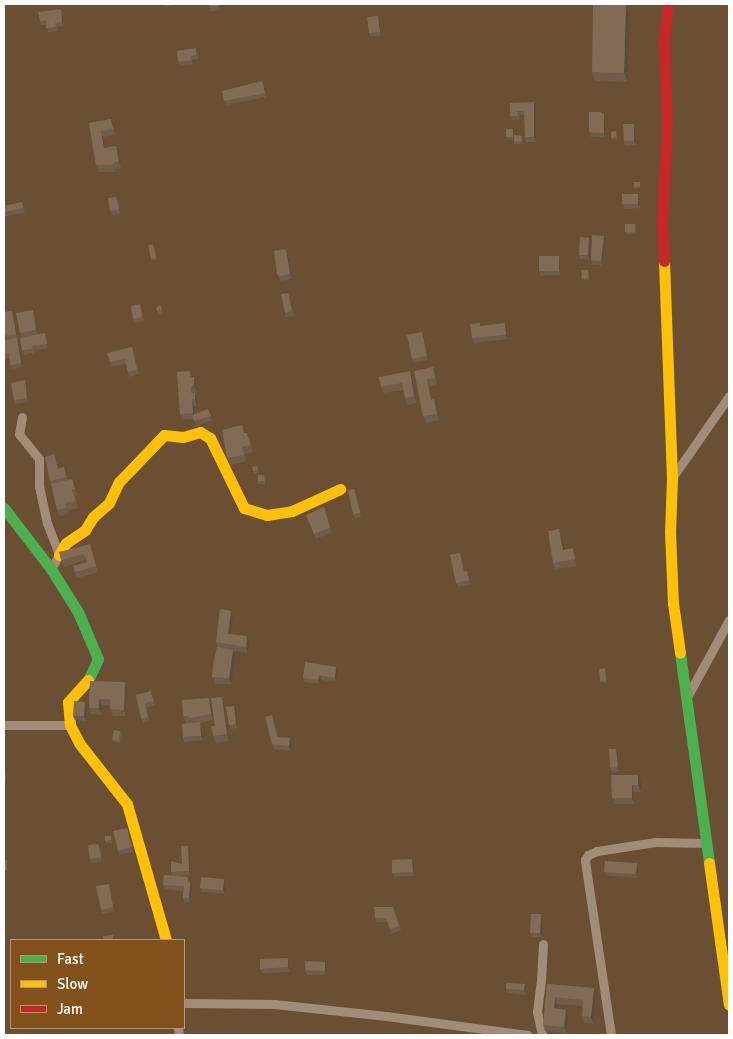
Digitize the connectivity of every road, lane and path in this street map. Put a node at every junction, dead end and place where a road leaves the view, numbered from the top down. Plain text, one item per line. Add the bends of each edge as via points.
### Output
1 (668, 4) edge
2 (729, 396) edge
3 (22, 417) dead end
4 (672, 478) junction
5 (340, 489) dead end
6 (4, 508) edge
7 (59, 555) junction
8 (51, 569) junction
9 (729, 620) edge
10 (687, 697) junction
11 (4, 725) edge
12 (70, 725) junction
13 (705, 843) junction
14 (166, 939) edge
15 (543, 944) dead end
16 (185, 1003) edge
17 (729, 1005) edge
18 (528, 1035) edge
19 (542, 1035) edge
20 (611, 1035) edge

1 - 4 street via 664,40 666,127 662,221
2 - 4 street
3 - 7 street via 19,434 39,459 38,486
4 - 10 street via 673,603
5 - 7 street via 292,511 267,514 244,508 210,438 200,432 183,437 164,435 119,482 108,503 85,530 66,543
6 - 8 street
7 - 8 street
8 - 12 street via 78,612 98,659 88,680 68,702
9 - 10 street
10 - 13 street
11 - 12 street
12 - 14 street via 79,743 127,804
13 - 17 street
13 - 20 street via 655,842 597,851 585,860
15 - 19 street via 537,1012
16 - 18 street via 274,1004

